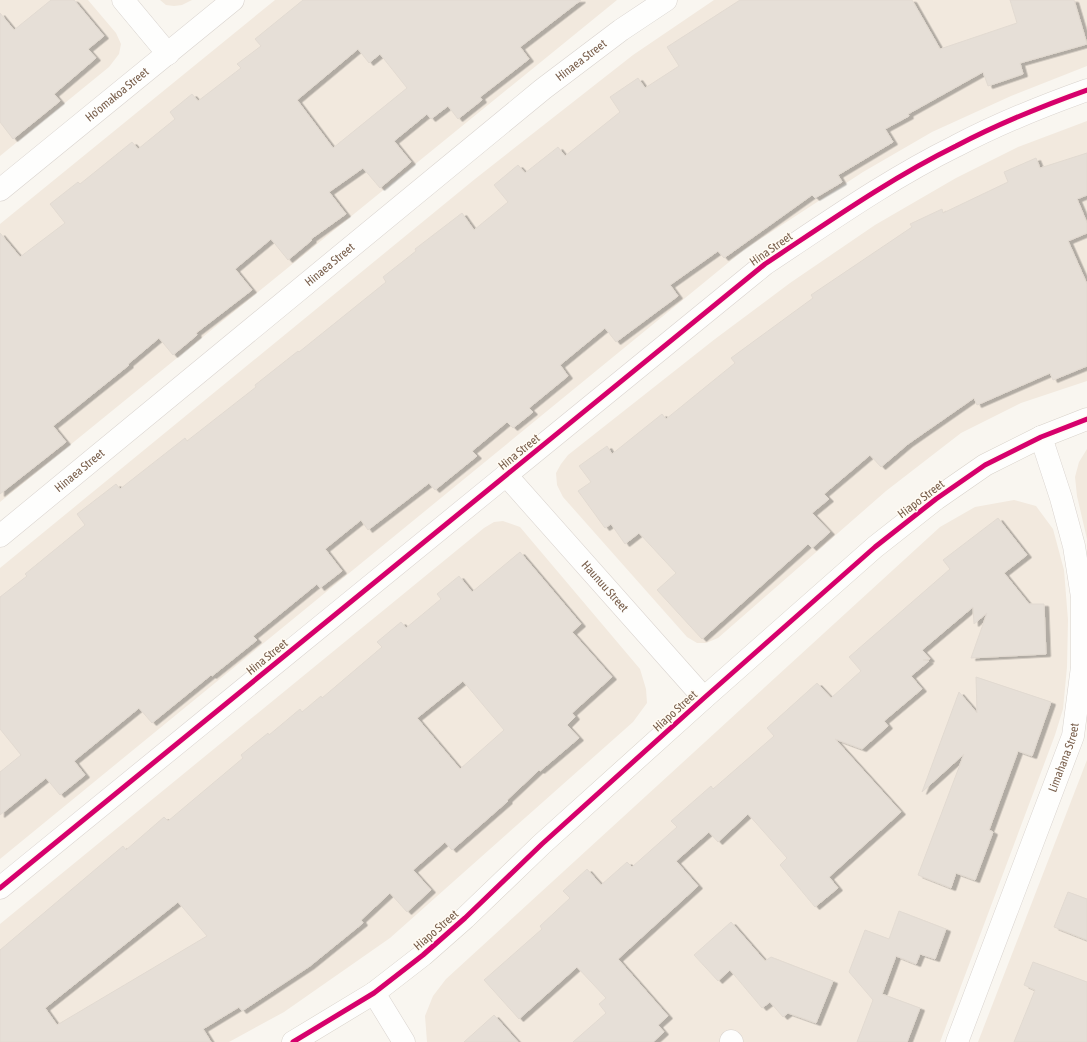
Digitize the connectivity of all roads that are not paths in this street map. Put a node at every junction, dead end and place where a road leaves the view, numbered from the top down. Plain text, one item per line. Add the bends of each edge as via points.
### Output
1 (123, 0) edge
2 (233, 0) edge
3 (666, 0) edge
4 (168, 54) junction
5 (1087, 90) edge
6 (0, 190) edge
7 (1087, 419) edge
8 (1041, 437) junction
9 (506, 475) junction
10 (0, 536) edge
11 (704, 698) junction
12 (0, 888) edge
13 (374, 993) junction
14 (293, 1042) edge
15 (404, 1042) edge
16 (957, 1042) edge

1 - 4 street
2 - 4 street, Ho'omakoa Street
3 - 10 street, Hinaea Street via 621,30 543,89
4 - 6 street, Ho'omakoa Street
5 - 9 street, Hina Street via 1043,106 955,146 858,202 765,264
7 - 8 street, Hiapo Street
8 - 11 street, Hiapo Street via 985,465 936,499 875,547
8 - 16 street, Limahana Street via 1074,546 1082,597 1082,667 1073,736
9 - 11 street, Haunuu Street
9 - 12 street, Hina Street
11 - 13 street, Hiapo Street via 542,844 465,918
13 - 14 street, Hiapo Street
13 - 15 street

